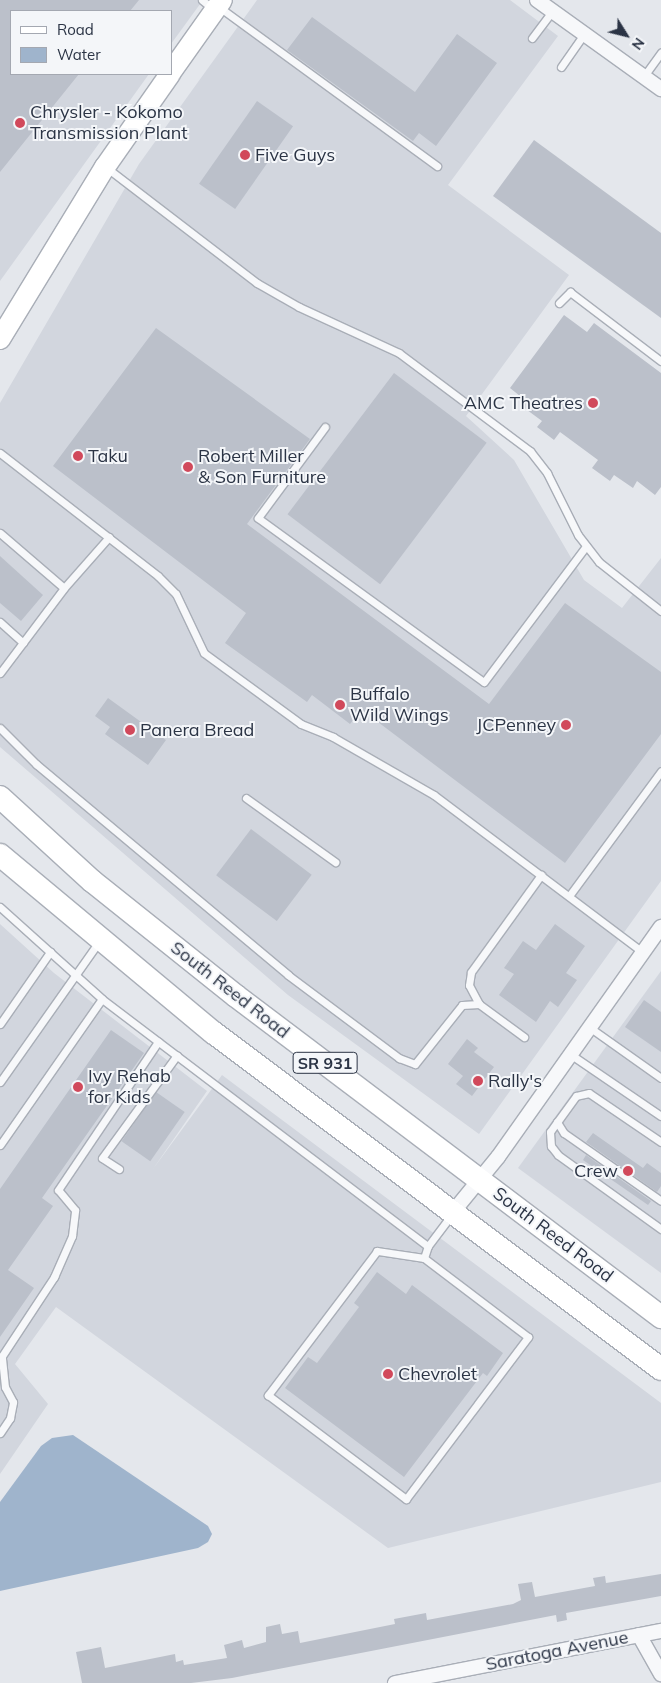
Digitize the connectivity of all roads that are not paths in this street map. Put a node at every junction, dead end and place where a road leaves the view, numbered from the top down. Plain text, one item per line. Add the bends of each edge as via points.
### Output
1 (537, 0) edge
2 (214, 4) edge
3 (552, 11) junction
4 (584, 34) junction
5 (532, 38) dead end
6 (661, 53) edge
7 (562, 67) dead end
8 (172, 71) edge
9 (170, 75) edge
10 (644, 76) junction
11 (661, 89) edge
12 (105, 166) junction
13 (437, 166) dead end
14 (560, 303) dead end
15 (0, 339) edge
16 (661, 361) edge
17 (325, 427) dead end
18 (0, 453) edge
19 (0, 533) edge
20 (108, 537) junction
21 (586, 546) junction
22 (64, 588) junction
23 (661, 611) edge
24 (0, 622) edge
25 (23, 643) junction
26 (0, 673) edge
27 (0, 728) edge
28 (661, 771) edge
29 (0, 797) edge
30 (246, 798) dead end
31 (0, 855) edge
32 (335, 862) dead end
33 (540, 875) junction
34 (568, 896) junction
35 (0, 907) edge
36 (659, 933) edge
37 (100, 940) junction
38 (50, 952) junction
39 (642, 952) junction
40 (75, 975) junction
41 (102, 999) junction
42 (479, 1004) junction
43 (0, 1024) edge
44 (589, 1027) junction
45 (524, 1037) dead end
46 (158, 1042) junction
47 (570, 1054) junction
48 (177, 1055) junction
49 (661, 1078) edge
50 (0, 1082) edge
51 (661, 1116) edge
52 (557, 1122) junction
53 (661, 1142) edge
54 (0, 1145) edge
55 (119, 1169) dead end
56 (480, 1180) junction
57 (661, 1201) edge
58 (453, 1212) junction
59 (661, 1229) edge
60 (428, 1246) junction
61 (424, 1258) junction
62 (660, 1314) edge
63 (661, 1369) edge
64 (0, 1433) edge
65 (661, 1631) edge
66 (639, 1635) junction
67 (661, 1674) edge
68 (395, 1683) edge

1 - 3 street
2 - 8 main road
2 - 13 lane
3 - 4 street
3 - 5 lane
4 - 7 lane
4 - 10 street
6 - 10 lane
9 - 12 main road
10 - 11 street
12 - 15 main road
12 - 21 lane via 257,283 299,307 399,353 530,451 547,473
14 - 16 lane via 570,292
17 - 21 lane via 258,518 484,682
18 - 20 lane
19 - 22 lane
20 - 22 lane
20 - 33 lane via 176,594 204,653 301,724 333,737 434,795
21 - 23 lane via 599,562
22 - 25 lane
24 - 25 lane
25 - 26 lane
27 - 42 lane via 36,764 288,974 399,1058 415,1064 462,1006
28 - 34 lane
29 - 56 main road, South Reed Road / SR 931 via 92,881 228,990
30 - 32 lane
31 - 37 main road, SR 931
33 - 34 lane
33 - 42 lane via 471,972 469,985
34 - 39 lane
35 - 38 lane
36 - 39 street
37 - 40 lane
37 - 58 main road, SR 931 via 214,1033
38 - 40 lane
38 - 43 lane
39 - 44 street
40 - 41 lane
40 - 50 lane
41 - 46 lane
41 - 54 lane
42 - 45 lane
44 - 47 street
44 - 49 lane
46 - 48 lane
46 - 64 lane via 58,1190 75,1210 72,1236 54,1277 2,1356 5,1387 13,1402 10,1418
47 - 51 lane
47 - 56 street
48 - 55 lane via 102,1158
48 - 60 lane
52 - 53 lane via 576,1096 589,1093
52 - 57 lane via 564,1133
52 - 59 lane via 550,1132 551,1146 558,1155
56 - 58 street
56 - 62 main road, South Reed Road / SR 931
58 - 60 lane
58 - 63 main road, SR 931
60 - 61 lane
61 - 61 lane via 528,1337 406,1499 268,1395 377,1251
65 - 66 street, Saratoga Avenue
66 - 67 street
66 - 68 street, Saratoga Avenue

